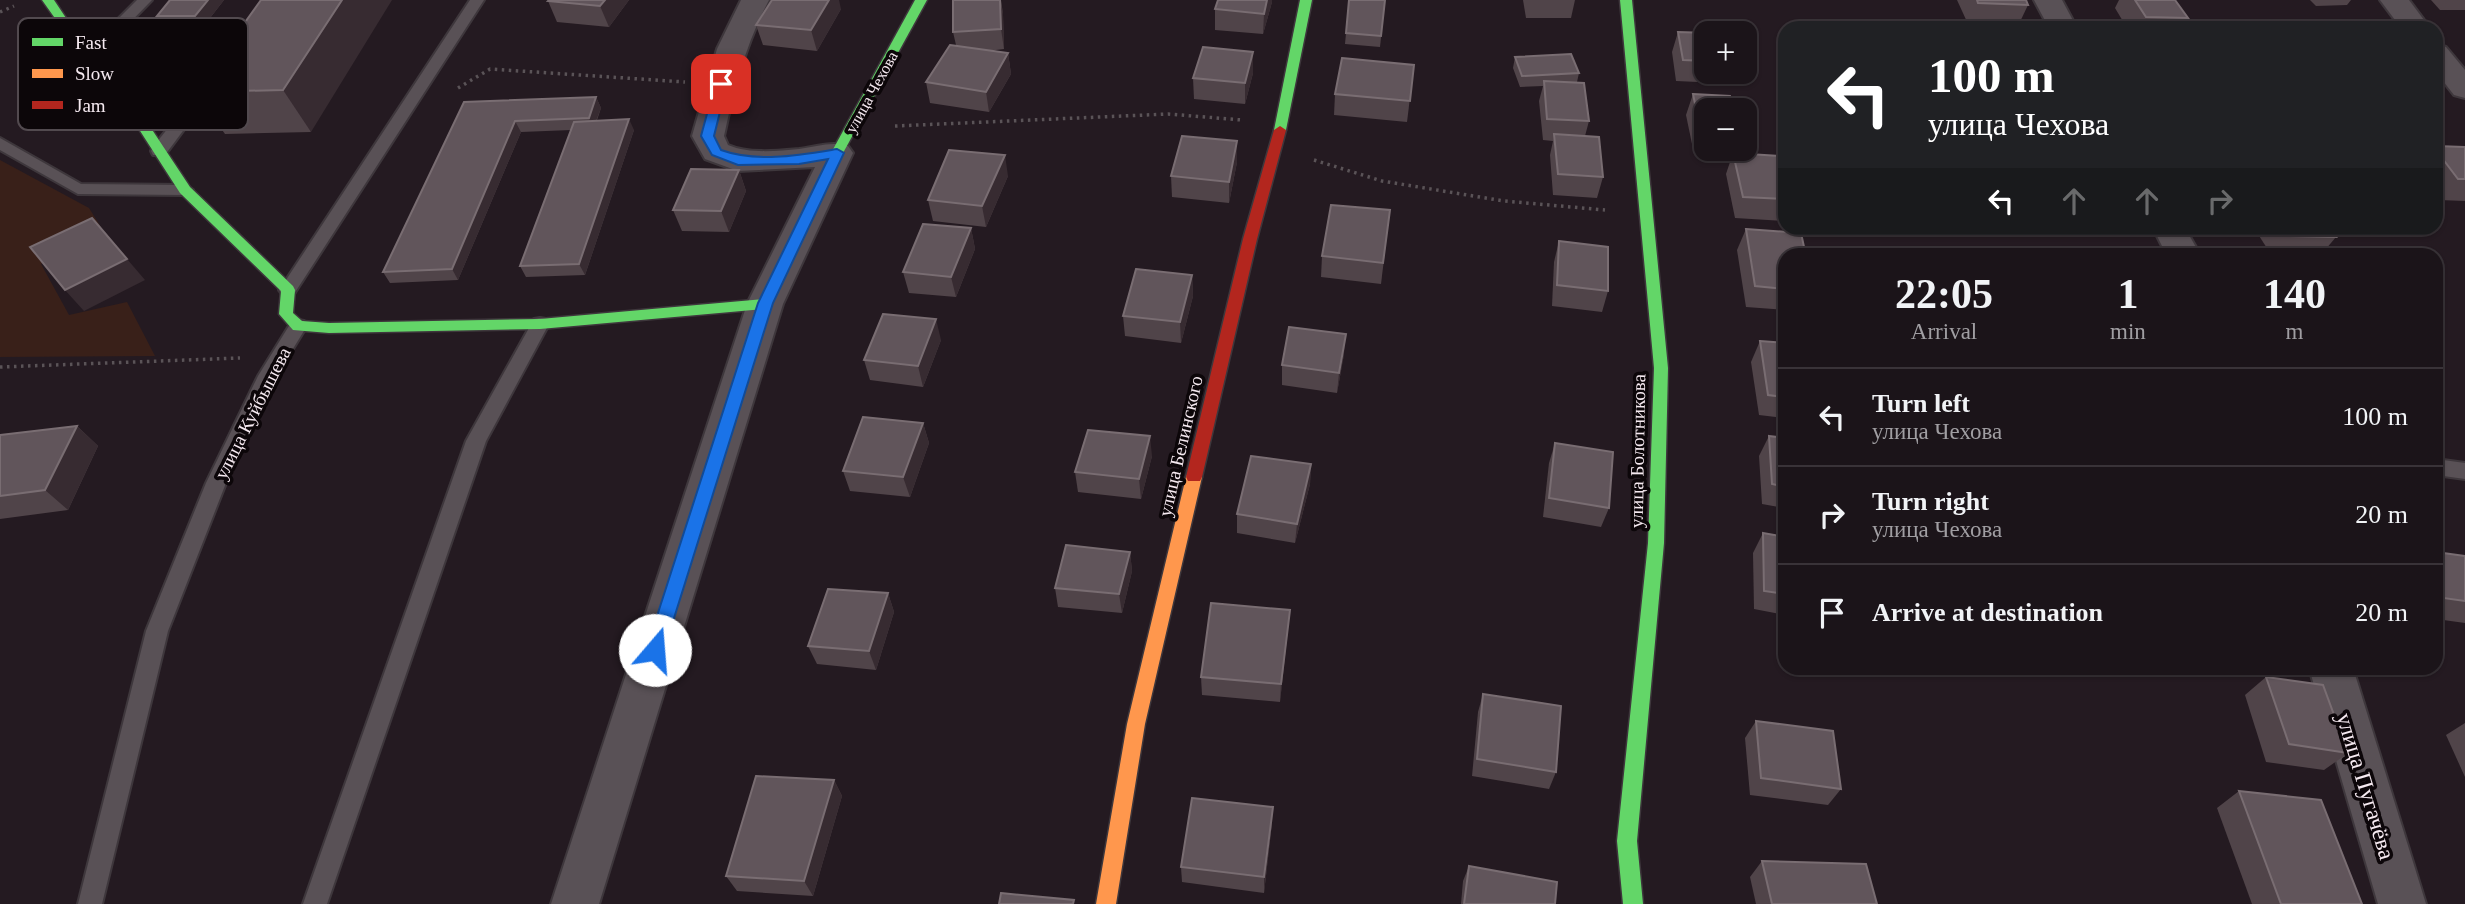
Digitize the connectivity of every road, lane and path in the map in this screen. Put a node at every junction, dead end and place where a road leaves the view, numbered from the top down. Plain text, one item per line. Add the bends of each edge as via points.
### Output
1 (48, 0) edge
2 (145, 0) edge
3 (477, 0) edge
4 (755, 0) edge
5 (921, 0) edge
6 (1306, 0) edge
7 (1626, 0) edge
8 (2048, 0) edge
9 (2394, 0) edge
10 (60, 18) edge
11 (127, 18) edge
12 (2059, 21) edge
13 (2410, 21) edge
14 (2443, 62) edge
15 (721, 84) junction
16 (453, 89) dead end
17 (2465, 89) edge
18 (1282, 124) junction
19 (145, 130) edge
20 (175, 130) edge
21 (0, 143) edge
22 (1277, 148) junction
23 (159, 151) junction
24 (837, 153) junction
25 (185, 190) junction
26 (1646, 214) junction
27 (288, 290) junction
28 (765, 303) junction
29 (540, 324) junction
30 (298, 326) junction
31 (279, 357) junction
32 (0, 367) edge
33 (2443, 468) edge
34 (2465, 471) edge
35 (2333, 675) edge
36 (90, 904) edge
37 (315, 904) edge
38 (575, 904) edge
39 (1106, 904) edge
40 (1633, 904) edge
41 (2402, 904) edge

1 - 10 street
2 - 11 lane
3 - 27 lane
4 - 15 street, улица Чехова via 737,31
5 - 24 street, улица Чехова
6 - 18 street, улица Белинского
7 - 26 street, улица Болотникова
8 - 12 street
9 - 13 street
14 - 17 street
15 - 16 path via 490,69
15 - 24 street, улица Чехова via 708,136 716,152 738,161
18 - 22 street, улица Белинского
18 - 24 path via 1168,114 892,126
19 - 23 street
20 - 23 lane
21 - 25 lane via 78,189
22 - 26 path via 1382,181 1504,201
22 - 39 street, улица Белинского via 1250,239 1136,724
23 - 25 street
24 - 28 street
25 - 27 street
26 - 40 street, улица Болотникова via 1661,368 1656,543 1628,841
27 - 30 street, улица Куйбышева via 286,314
28 - 29 street
28 - 38 street
29 - 30 street
29 - 37 lane via 476,441
30 - 31 lane, улица Куйбышева
31 - 32 path
31 - 36 lane, улица Куйбышева via 216,483 157,631
33 - 34 lane
35 - 41 street, улица Пугачёва

